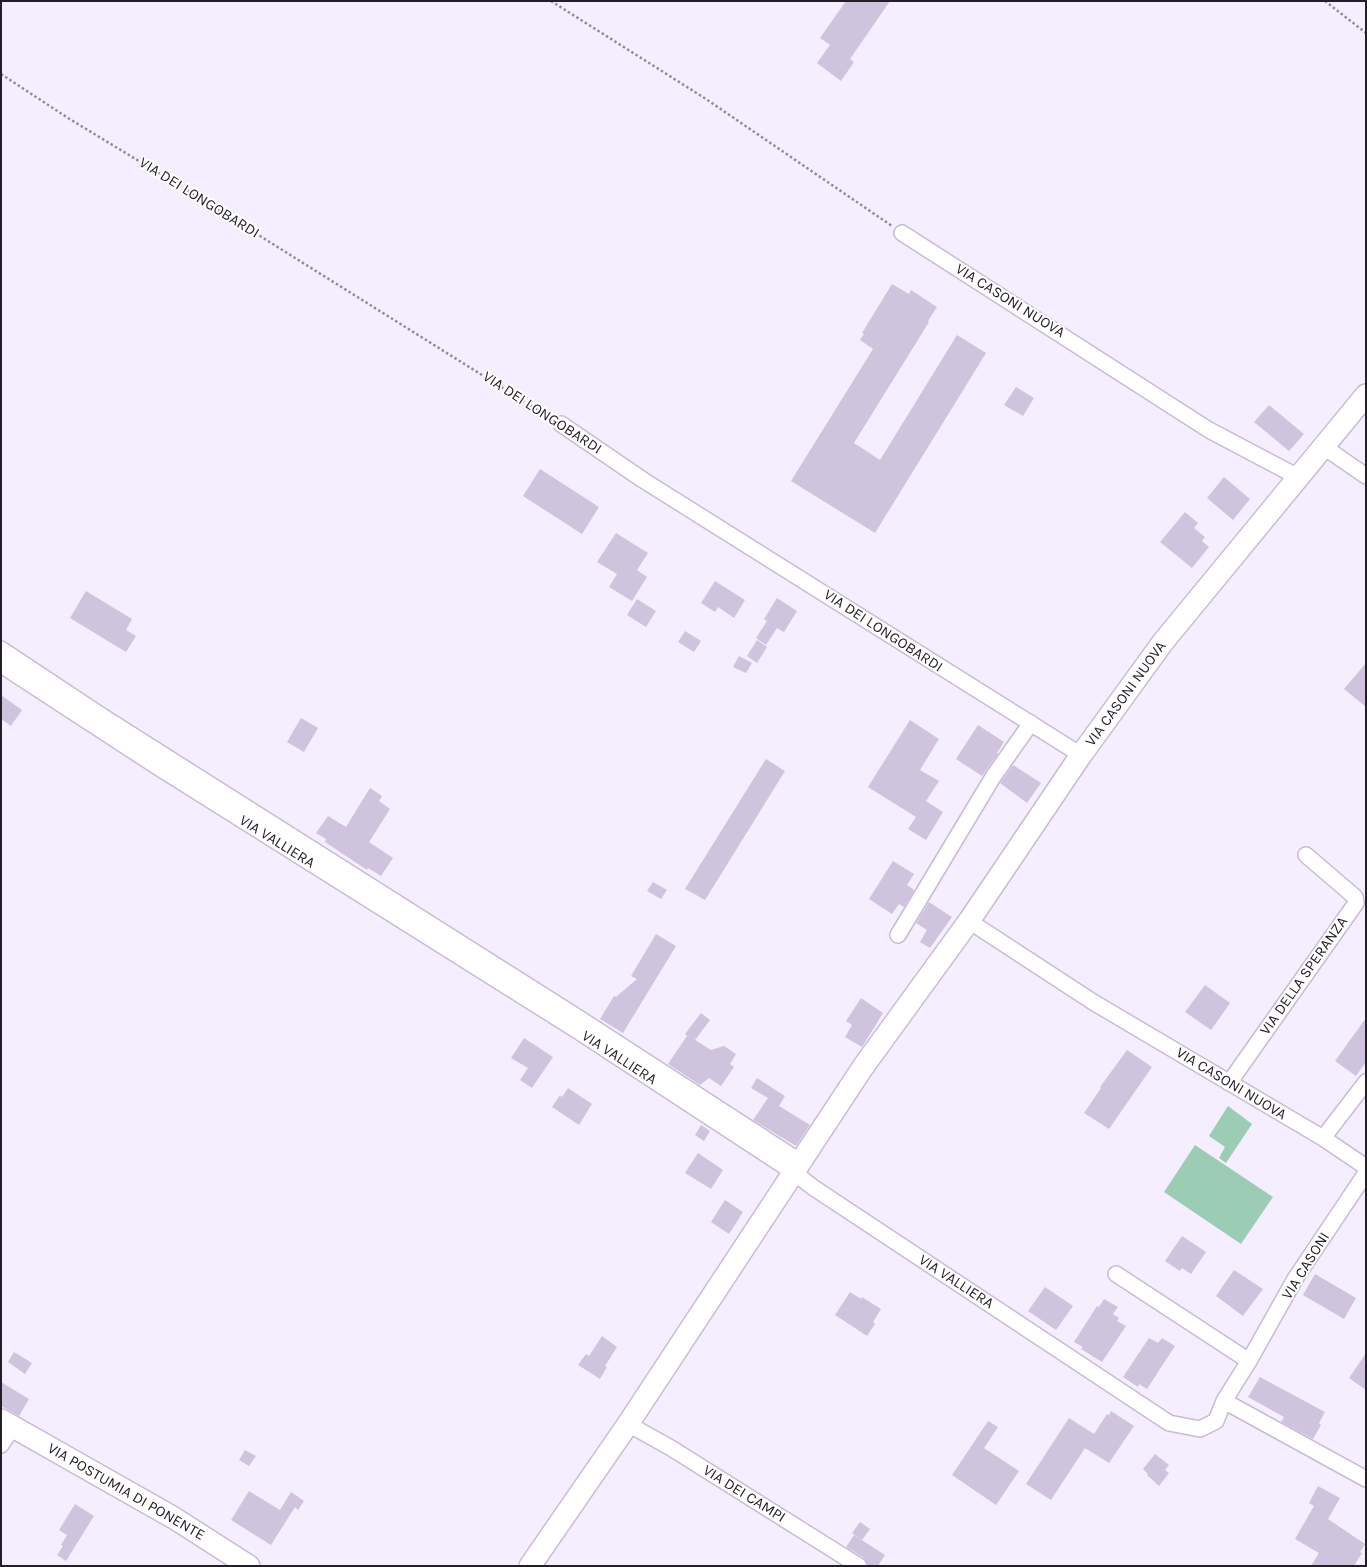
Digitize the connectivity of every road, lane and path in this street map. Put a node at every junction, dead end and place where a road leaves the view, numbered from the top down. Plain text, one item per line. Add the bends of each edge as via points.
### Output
1 (550, 1) edge
2 (1325, 1) edge
3 (1366, 33) edge
4 (1, 74) edge
5 (902, 233) joint
6 (1366, 395) edge
7 (561, 424) joint
8 (1324, 446) junction
9 (1366, 476) edge
10 (1298, 477) junction
11 (1, 649) edge
12 (1, 665) edge
13 (1031, 723) junction
14 (1081, 755) junction
15 (1306, 854) dead end
16 (969, 921) junction
17 (898, 935) dead end
18 (578, 1024) junction
19 (1366, 1082) edge
20 (1229, 1083) junction
21 (1323, 1138) junction
22 (797, 1167) junction
23 (1366, 1167) edge
24 (1366, 1173) edge
25 (1116, 1274) dead end
26 (1249, 1361) junction
27 (1224, 1401) junction
28 (7, 1424) edge
29 (628, 1424) junction
30 (1, 1445) edge
31 (1366, 1479) edge
32 (249, 1566) edge
33 (530, 1566) edge
34 (859, 1566) edge

1 - 5 path via 706,99
2 - 3 path
4 - 7 path, VIA DEI LONGOBARDI
5 - 10 street, VIA CASONI NUOVA via 1209,430
6 - 8 main road, VIA CASONI NUOVA
7 - 13 street, VIA DEI LONGOBARDI via 644,480
8 - 9 street
8 - 10 main road, VIA CASONI NUOVA
10 - 14 main road, VIA CASONI NUOVA via 1163,642
11 - 18 street, VIA VALLIERA
12 - 18 street, VIA VALLIERA via 156,766
13 - 14 street, VIA DEI LONGOBARDI
13 - 17 street via 994,777
14 - 16 main road, VIA CASONI NUOVA
15 - 20 street, VIA DELLA SPERANZA via 1355,898 1356,903
16 - 20 street, VIA CASONI NUOVA via 1093,1002
16 - 22 main road, VIA CASONI NUOVA
18 - 22 street, VIA VALLIERA
19 - 21 street
20 - 21 street, VIA CASONI NUOVA
21 - 23 street, VIA CASONI NUOVA
22 - 27 street, VIA VALLIERA via 814,1188 1169,1423 1200,1429 1216,1421
22 - 29 main road, VIA CASONI NUOVA
24 - 26 street, VIA CASONI via 1296,1279
25 - 26 street
26 - 27 street, VIA CASONI
27 - 31 street
28 - 30 street
28 - 32 main road, VIA POSTUMIA DI PONENTE via 174,1518
29 - 33 main road, VIA CASONI NUOVA
29 - 34 street, VIA DEI CAMPI

